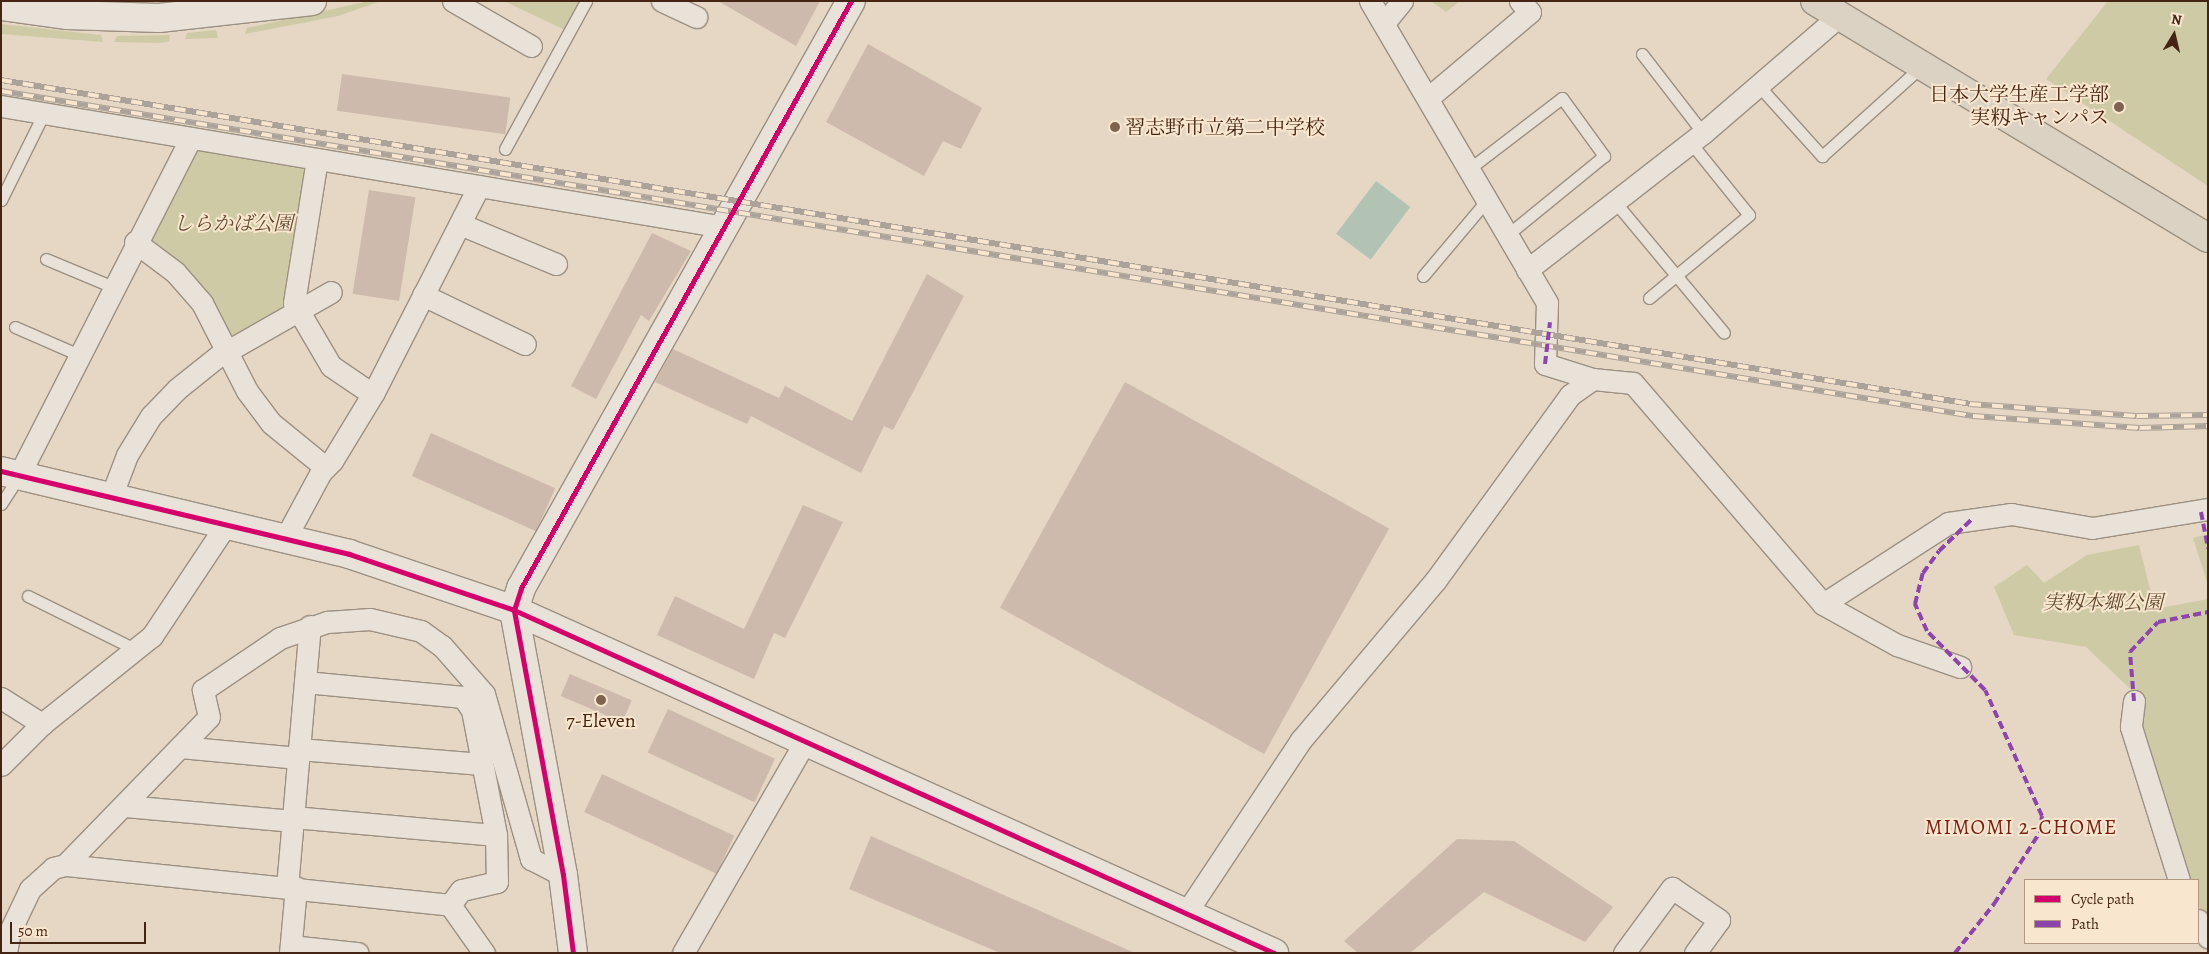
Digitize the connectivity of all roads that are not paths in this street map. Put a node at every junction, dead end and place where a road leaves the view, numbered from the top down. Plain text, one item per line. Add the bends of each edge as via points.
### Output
1 (312, 1) edge
2 (453, 1) edge
3 (586, 1) edge
4 (662, 1) edge
5 (851, 1) edge
6 (1370, 1) edge
7 (1402, 1) edge
8 (1815, 1) edge
9 (1530, 5) edge
10 (1, 6) edge
11 (262, 6) edge
12 (1839, 16) junction
13 (696, 17) dead end
14 (1385, 22) junction
15 (530, 46) dead end
16 (1642, 54) dead end
17 (1922, 66) junction
18 (1758, 85) junction
19 (1428, 98) junction
20 (1, 106) edge
21 (44, 113) junction
22 (192, 138) junction
23 (1697, 138) junction
24 (504, 149) dead end
25 (317, 159) junction
26 (1469, 169) junction
27 (479, 186) junction
28 (1, 200) edge
29 (1487, 200) junction
30 (1616, 202) junction
31 (460, 224) junction
32 (723, 227) junction
33 (1507, 234) junction
34 (2208, 238) edge
35 (135, 242) junction
36 (46, 259) dead end
37 (556, 264) dead end
38 (1527, 270) junction
39 (1676, 275) junction
40 (1423, 276) dead end
41 (113, 287) junction
42 (332, 292) dead end
43 (423, 295) junction
44 (1649, 298) dead end
45 (297, 311) junction
46 (16, 327) dead end
47 (1724, 333) dead end
48 (525, 344) dead end
49 (226, 352) junction
50 (79, 355) junction
51 (1593, 379) junction
52 (372, 394) junction
53 (325, 467) junction
54 (10, 473) edge
55 (111, 497) junction
56 (1, 504) edge
57 (2208, 509) edge
58 (228, 523) junction
59 (286, 537) junction
60 (28, 596) dead end
61 (1823, 604) junction
62 (514, 610) junction
63 (310, 626) junction
64 (135, 649) junction
65 (1960, 667) dead end
66 (305, 682) junction
67 (1, 698) edge
68 (2134, 701) dead end
69 (42, 724) junction
70 (805, 742) junction
71 (180, 747) junction
72 (299, 754) junction
73 (481, 764) junction
74 (1, 765) edge
75 (125, 806) junction
76 (293, 819) junction
77 (496, 835) junction
78 (65, 865) junction
79 (563, 875) junction
80 (2179, 879) edge
81 (292, 887) junction
82 (450, 905) junction
83 (1186, 913) junction
84 (2199, 922) edge
85 (2208, 936) edge
86 (290, 949) edge
87 (6, 953) edge
88 (358, 953) edge
89 (484, 953) edge
90 (573, 953) edge
91 (683, 953) edge
92 (1274, 953) edge
93 (1624, 953) edge
94 (1695, 953) edge

1 - 11 street
2 - 15 street
3 - 24 lane
4 - 13 street
5 - 32 street
6 - 14 street
7 - 14 street
8 - 12 main road
9 - 19 street
10 - 11 street via 119,18
12 - 17 main road
12 - 18 street
14 - 19 street
16 - 23 lane
17 - 18 lane via 1822,156
17 - 34 main road
18 - 23 street
19 - 26 street
20 - 21 street
21 - 22 street
21 - 28 lane
22 - 25 street
22 - 35 street
23 - 30 street
23 - 39 lane via 1749,214
25 - 27 street
25 - 45 street via 294,303
26 - 29 street
26 - 33 lane via 1562,98 1604,156
27 - 31 street
27 - 32 street
29 - 33 street
29 - 40 lane
30 - 38 street
30 - 39 lane
31 - 37 street
31 - 43 street
32 - 62 street via 521,588
33 - 38 street
35 - 41 street
35 - 49 street via 175,272 202,302
36 - 41 lane
38 - 51 street via 1547,303 1550,322 1545,364
39 - 44 lane
39 - 47 lane
41 - 50 street
42 - 45 street
43 - 48 street
43 - 52 street
45 - 49 street
45 - 52 street via 331,366
46 - 50 lane
49 - 53 street via 271,423
49 - 55 street via 151,416 126,456
50 - 54 street
51 - 61 street via 1633,383
51 - 83 street via 1570,396 1435,581 1301,740
52 - 53 street
53 - 59 street
54 - 55 street
54 - 56 lane
55 - 58 street
57 - 61 street via 2092,528 2011,514 1948,523
58 - 59 street
58 - 64 street via 152,636
59 - 62 street via 391,566
60 - 64 lane
61 - 65 street via 1890,641
62 - 70 street
62 - 79 street
63 - 66 street
63 - 71 street via 280,638 202,690 209,716
63 - 79 street via 370,619 421,631 442,646 484,694 531,858
64 - 69 street
66 - 72 street
66 - 73 street via 463,697 472,710
67 - 69 street
68 - 80 street via 2131,727
69 - 74 street
70 - 83 street
70 - 91 street
71 - 72 street
71 - 75 street
72 - 73 street
72 - 76 street
73 - 77 street
75 - 76 street
75 - 78 street
76 - 77 street
76 - 81 street
77 - 82 street via 497,882 461,890
78 - 81 street
78 - 87 street via 53,868 30,889 10,931
79 - 90 street
81 - 82 street
81 - 86 street
82 - 89 street
83 - 92 street
84 - 85 street
86 - 88 street
93 - 94 street via 1672,888 1719,920

